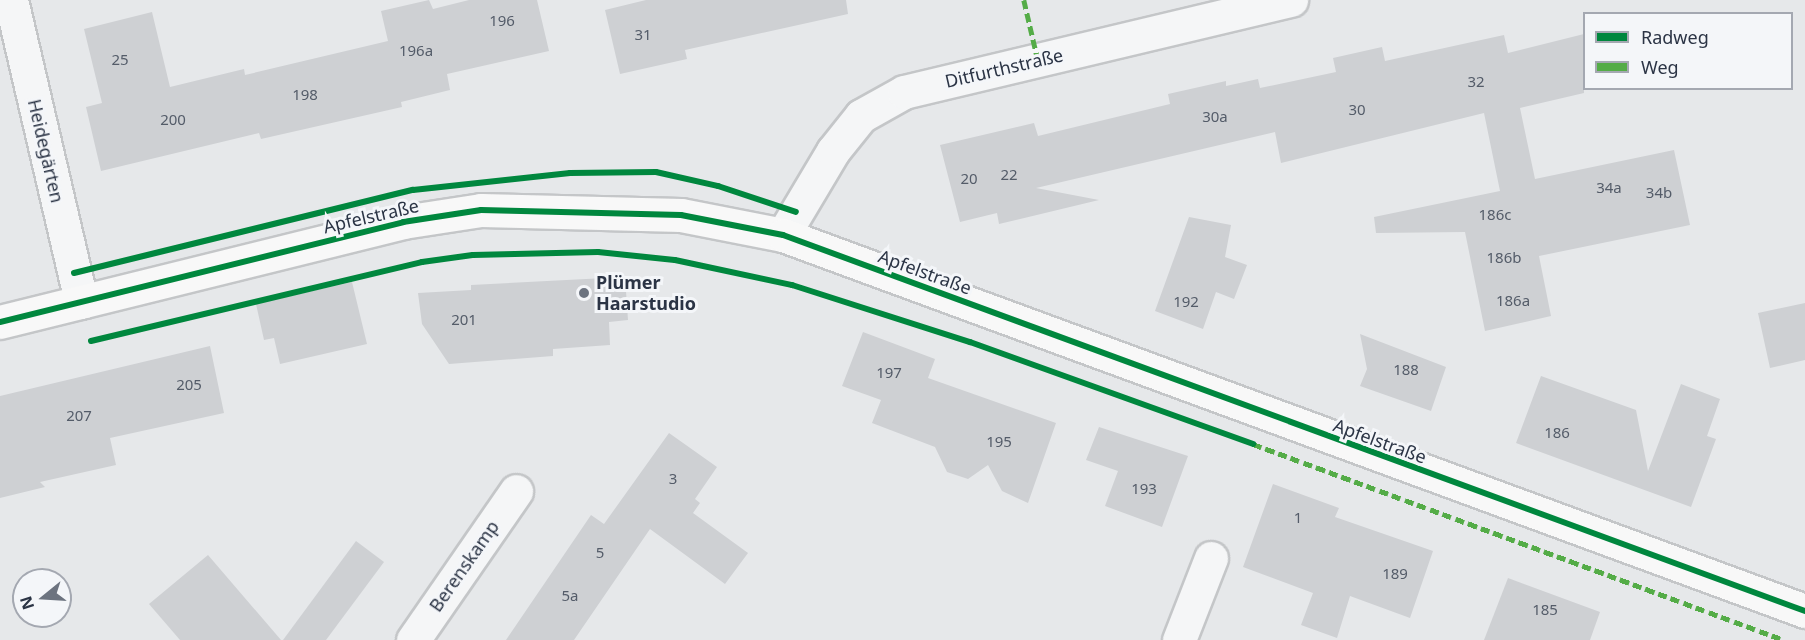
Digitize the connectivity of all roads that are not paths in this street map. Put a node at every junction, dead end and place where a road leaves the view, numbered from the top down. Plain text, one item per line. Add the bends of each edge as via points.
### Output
1 (11, 0) edge
2 (1292, 0) edge
3 (783, 236) junction
4 (81, 302) junction
5 (0, 322) edge
6 (516, 491) dead end
7 (1211, 558) dead end
8 (1805, 611) edge
9 (413, 640) edge
10 (1179, 640) edge

1 - 4 street, Heidegärten
2 - 3 street, Ditfurthstraße via 904,92 861,116 832,151
3 - 4 street, Apfelstraße via 681,215 480,210 403,222
3 - 8 street, Apfelstraße
4 - 5 street, Apfelstraße
6 - 9 street, Berenskamp
7 - 10 street

